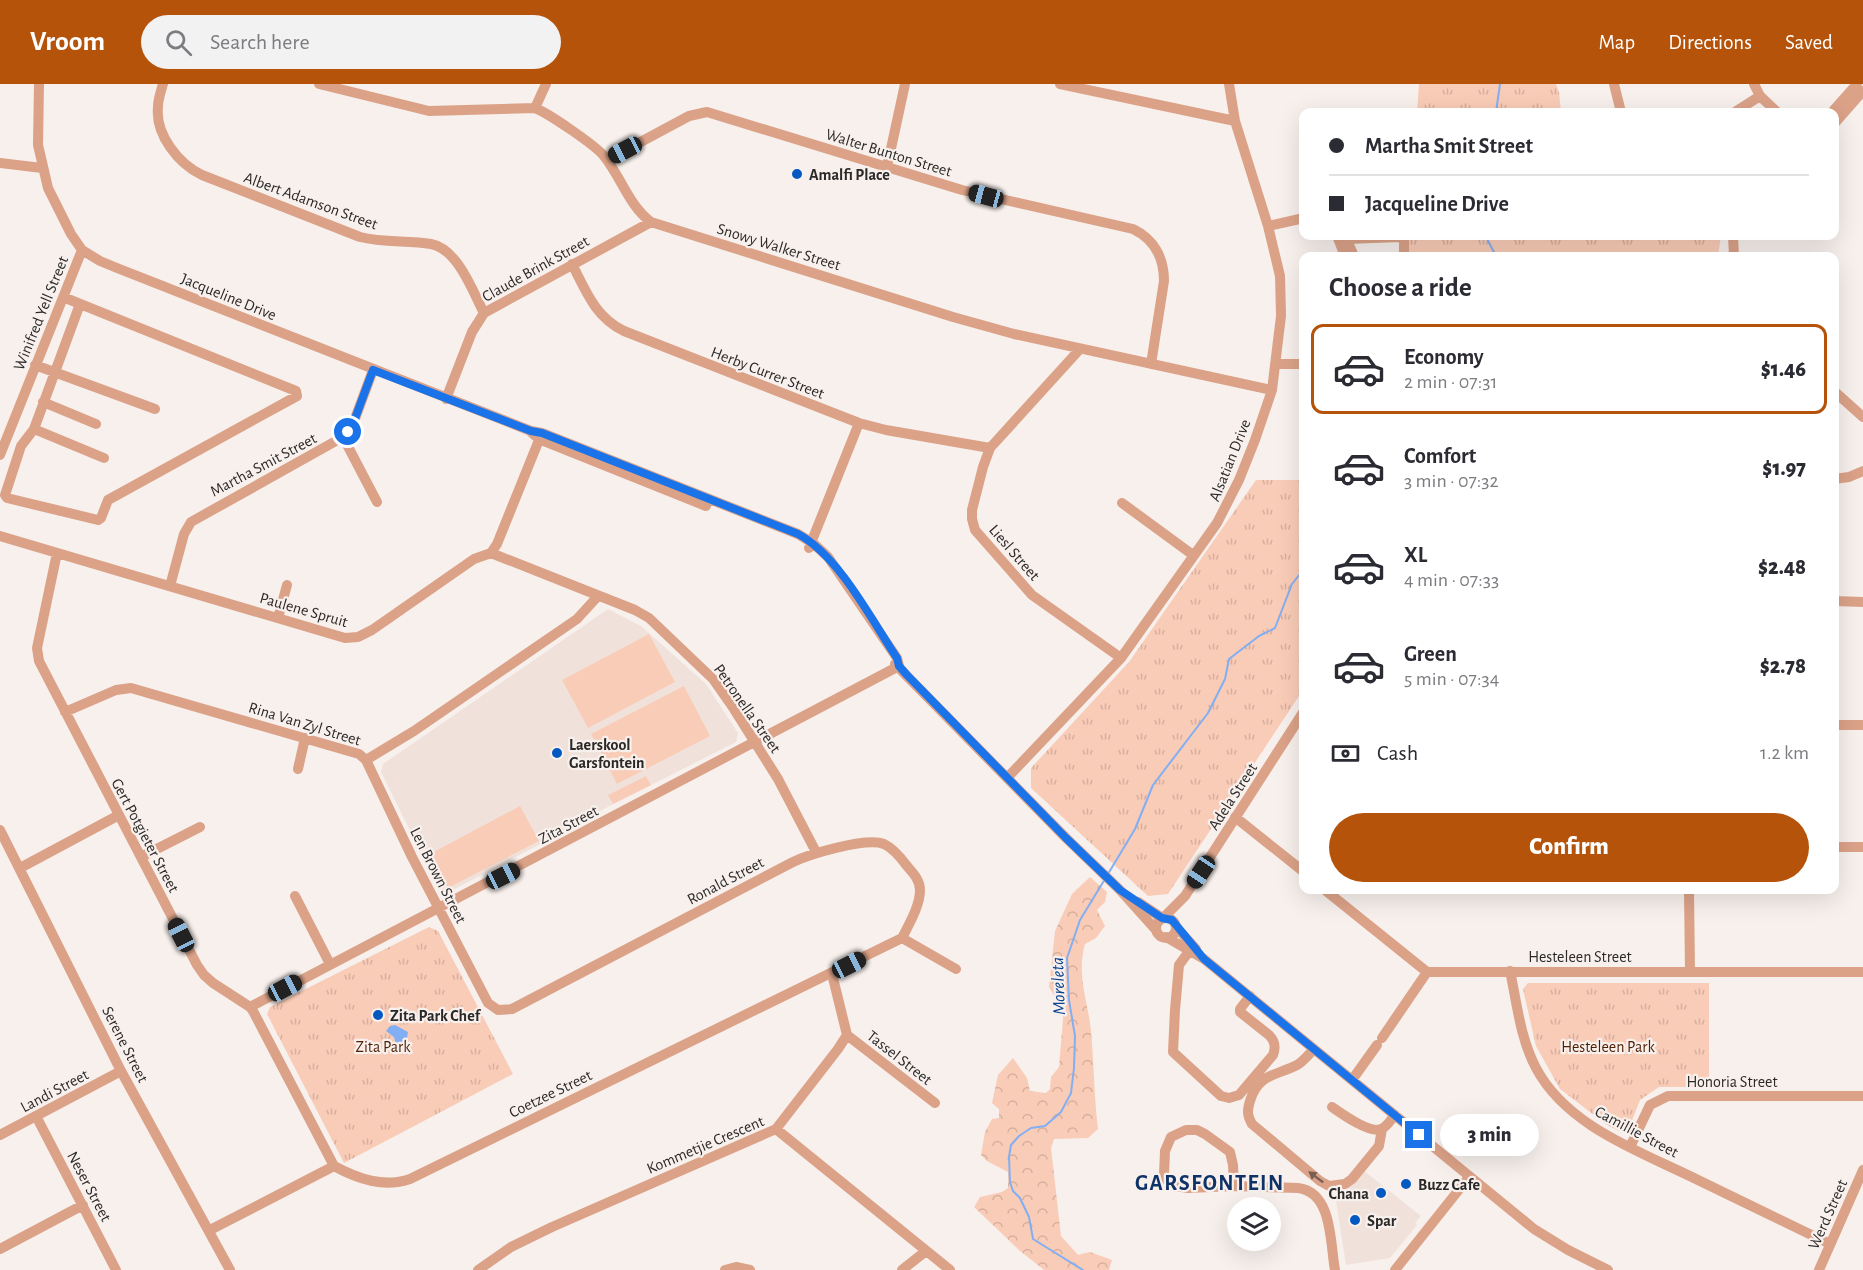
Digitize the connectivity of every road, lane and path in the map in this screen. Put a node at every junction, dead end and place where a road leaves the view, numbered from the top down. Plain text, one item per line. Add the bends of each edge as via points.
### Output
1 (39, 84) edge
2 (163, 84) edge
3 (319, 84) edge
4 (546, 84) edge
5 (905, 84) edge
6 (1060, 84) edge
7 (1229, 84) edge
8 (1614, 84) edge
9 (1754, 84) edge
10 (1857, 84) edge
11 (1863, 92) edge
12 (1760, 96) junction
13 (535, 108) junction
14 (1621, 108) edge
15 (1742, 108) edge
16 (1773, 108) edge
17 (1836, 108) edge
18 (1839, 118) edge
19 (1235, 121) junction
20 (607, 160) junction
21 (0, 163) edge
22 (887, 167) junction
23 (42, 168) junction
24 (1299, 219) edge
25 (651, 222) junction
26 (1268, 226) junction
27 (82, 250) junction
28 (572, 264) junction
29 (63, 297) junction
30 (80, 304) junction
31 (484, 313) junction
32 (1080, 349) junction
33 (1151, 364) junction
34 (1275, 364) junction
35 (1299, 364) edge
36 (34, 365) junction
37 (373, 370) junction
38 (54, 372) junction
39 (1272, 390) junction
40 (1839, 395) edge
41 (446, 399) junction
42 (43, 402) junction
43 (155, 409) dead end
44 (1863, 417) edge
45 (0, 421) edge
46 (12, 423) junction
47 (859, 423) junction
48 (96, 424) dead end
49 (34, 429) junction
50 (537, 434) junction
51 (343, 437) junction
52 (990, 448) junction
53 (0, 455) edge
54 (104, 458) dead end
55 (1863, 471) edge
56 (1839, 477) edge
57 (377, 502) dead end
58 (1122, 502) dead end
59 (0, 536) edge
60 (810, 546) junction
61 (57, 553) junction
62 (491, 553) junction
63 (1193, 555) junction
64 (287, 585) dead end
65 (170, 586) junction
66 (598, 596) junction
67 (1839, 602) edge
68 (1863, 602) edge
69 (278, 618) junction
70 (1121, 658) junction
71 (899, 666) junction
72 (65, 712) junction
73 (1299, 719) edge
74 (1839, 725) edge
75 (1863, 725) edge
76 (305, 738) junction
77 (755, 743) junction
78 (366, 760) junction
79 (298, 769) dead end
80 (1007, 778) junction
81 (118, 815) junction
82 (1235, 818) junction
83 (200, 827) dead end
84 (0, 830) edge
85 (1839, 847) edge
86 (1863, 847) edge
87 (816, 852) junction
88 (141, 857) junction
89 (20, 868) junction
90 (1299, 868) edge
91 (1117, 886) junction
92 (1330, 894) edge
93 (1689, 894) edge
94 (295, 896) dead end
95 (1185, 896) junction
96 (440, 909) junction
97 (1163, 918) junction
98 (1176, 926) junction
99 (1156, 930) junction
100 (902, 938) junction
101 (1166, 938) junction
102 (1190, 950) junction
103 (1204, 959) junction
104 (330, 964) junction
105 (956, 969) dead end
106 (1510, 971) junction
107 (1427, 972) junction
108 (1690, 972) junction
109 (1863, 972) edge
110 (832, 974) junction
111 (1250, 996) junction
112 (488, 1003) joint
113 (250, 1007) junction
114 (847, 1035) junction
115 (1314, 1049) junction
116 (121, 1071) junction
117 (1352, 1080) junction
118 (1863, 1096) edge
119 (934, 1103) dead end
120 (1332, 1107) dead end
121 (1395, 1115) junction
122 (36, 1116) junction
123 (776, 1129) junction
124 (1382, 1129) junction
125 (0, 1135) edge
126 (1630, 1147) junction
127 (334, 1166) junction
128 (1863, 1170) edge
129 (1469, 1176) junction
130 (1234, 1186) junction
131 (83, 1205) junction
132 (210, 1230) junction
133 (1830, 1244) junction
134 (0, 1249) edge
135 (926, 1251) junction
136 (116, 1270) edge
137 (230, 1270) edge
138 (478, 1270) edge
139 (724, 1270) edge
140 (750, 1270) edge
141 (902, 1270) edge
142 (950, 1270) edge
143 (1335, 1270) edge
144 (1395, 1270) edge
145 (1608, 1270) edge
146 (1819, 1270) edge

1 - 23 street via 37,125
2 - 31 street, Albert Adamson Street via 158,107 160,127 188,167 360,237 440,247 455,260
3 - 13 street via 429,111
4 - 13 street
5 - 22 street
6 - 19 street
7 - 19 street, Alsatian Drive
8 - 14 street
9 - 12 street
10 - 17 street
11 - 18 street
12 - 15 street
12 - 16 street
13 - 20 street
19 - 26 street, Alsatian Drive
20 - 22 street, Walter Bunton Street via 689,116 707,112
20 - 25 street
21 - 23 street
22 - 33 street, Walter Bunton Street via 1145,235 1160,255 1164,275
23 - 27 street via 57,208
24 - 26 street
25 - 28 street, Claude Brink Street
25 - 32 street, Snowy Walker Street via 953,317
26 - 34 street, Alsatian Drive via 1281,298
27 - 29 street, Winifred Yell Street
27 - 37 street, Jacqueline Drive via 100,261
28 - 31 street, Claude Brink Street
28 - 47 street, Herby Currer Street via 600,314 611,325
29 - 30 street
29 - 36 street, Winifred Yell Street
30 - 38 street
30 - 49 street via 296,391 297,396 108,500 98,520 6,497 21,446
31 - 41 street, Claude Brink Street via 471,332
32 - 33 street, Snowy Walker Street
32 - 52 street, Liesl Street
33 - 39 street, Snowy Walker Street
34 - 35 street
34 - 39 street, Alsatian Drive
36 - 38 street
36 - 46 street, Winifred Yell Street
37 - 41 street, Jacqueline Drive
37 - 51 street, Martha Smit Street via 353,424
38 - 42 street
38 - 43 street
39 - 63 street, Alsatian Drive via 1231,499
40 - 44 street
41 - 50 street, Jacqueline Drive
42 - 48 street
42 - 49 street
45 - 46 street
46 - 53 street, Winifred Yell Street
47 - 52 street, Herby Currer Street
47 - 60 street
49 - 54 street
50 - 60 street, Jacqueline Drive via 798,534
50 - 62 street
51 - 57 street
51 - 65 street, Martha Smit Street via 191,522
52 - 70 street, Liesl Street via 972,510 975,530 1032,595
55 - 56 street
58 - 63 street
59 - 61 street, Paulene Spruit
60 - 71 street, Jacqueline Drive via 828,557
61 - 65 street, Paulene Spruit
61 - 72 street, Gert Potgieter Street via 37,652
62 - 66 street, Petronella Street
62 - 69 street, Paulene Spruit via 471,561 358,638 345,638
63 - 70 street, Alsatian Drive
64 - 69 street
65 - 69 street, Paulene Spruit
66 - 77 street, Petronella Street via 649,618 668,634 713,679
66 - 78 street, Rina Van Zyl Street via 577,619
67 - 68 street
70 - 80 street, Alsatian Drive
71 - 77 street, Zita Street
71 - 80 street, Jacqueline Drive
72 - 76 street, Rina Van Zyl Street via 116,690 131,688
72 - 81 street, Gert Potgieter Street
73 - 82 street, Adela Street
74 - 75 street
76 - 78 street, Rina Van Zyl Street via 355,752
76 - 79 street
77 - 87 street, Petronella Street
77 - 96 street, Zita Street
78 - 96 street, Len Brown Street
80 - 91 street, Jacqueline Drive
81 - 88 street, Gert Potgieter Street
81 - 89 street
82 - 90 street
82 - 95 street, Adela Street
83 - 88 street
84 - 89 street, Serene Street
85 - 86 street
87 - 100 street, Ronald Street via 879,843 890,847 919,882 913,915
87 - 112 street, Ronald Street via 512,1008 498,1010
88 - 113 street, Gert Potgieter Street via 204,975
89 - 116 street, Serene Street
91 - 97 street, Jacqueline Drive
91 - 99 street, Jacqueline Drive
92 - 107 street
93 - 108 street
94 - 104 street
95 - 97 street, Adela Street
95 - 98 street, Adela Street
96 - 104 street, Zita Street
96 - 112 street, Len Brown Street
97 - 98 street via 1170,918
97 - 99 street via 1157,922
98 - 101 street
98 - 103 street
99 - 101 street
100 - 105 street
100 - 110 street, Coetzee Street
101 - 102 street
102 - 103 street
102 - 111 street via 1179,965 1173,1052 1221,1096 1239,1095 1275,1049 1269,1035 1240,1012
103 - 111 street
104 - 113 street, Zita Street
106 - 107 street, Hesteleen Street
106 - 108 street, Hesteleen Street
106 - 126 street, Camillie Street via 1527,1049 1546,1084 1585,1120
107 - 117 street
108 - 109 street, Hesteleen Street
110 - 114 street
110 - 127 street, Coetzee Street via 410,1179 384,1184
111 - 115 street
113 - 127 street, Gert Potgieter Street
114 - 119 street, Tassel Street
114 - 123 street
115 - 117 street
124 -> 115 street via 1379,1146 1352,1179 1329,1186 1252,1124 1248,1108 1259,1082 1298,1065
116 - 122 street, Landi Street
116 - 132 street, Serene Street
117 - 121 street
118 - 126 street, Honoria Street via 1668,1096 1650,1105
120 - 124 street via 1365,1126
121 - 124 street
121 - 129 street
122 - 125 street, Landi Street
122 - 131 street, Neser Street
123 - 135 street, Kommetjie Crescent
123 - 138 street, Kommetjie Crescent via 552,1227
126 - 133 street, Camillie Street
127 - 132 street
128 - 133 street, Werd Street
129 - 144 street
129 - 145 street via 1534,1229
130 - 130 street via 1232,1155 1227,1149 1197,1130 1171,1137 1165,1151 1164,1175 1170,1185
130 - 143 street via 1298,1188 1313,1194 1325,1208
131 - 134 street
131 - 136 street, Neser Street
132 - 137 street, Serene Street
133 - 146 street, Werd Street
135 - 141 street
135 - 142 street, Kommetjie Crescent
139 - 140 street

